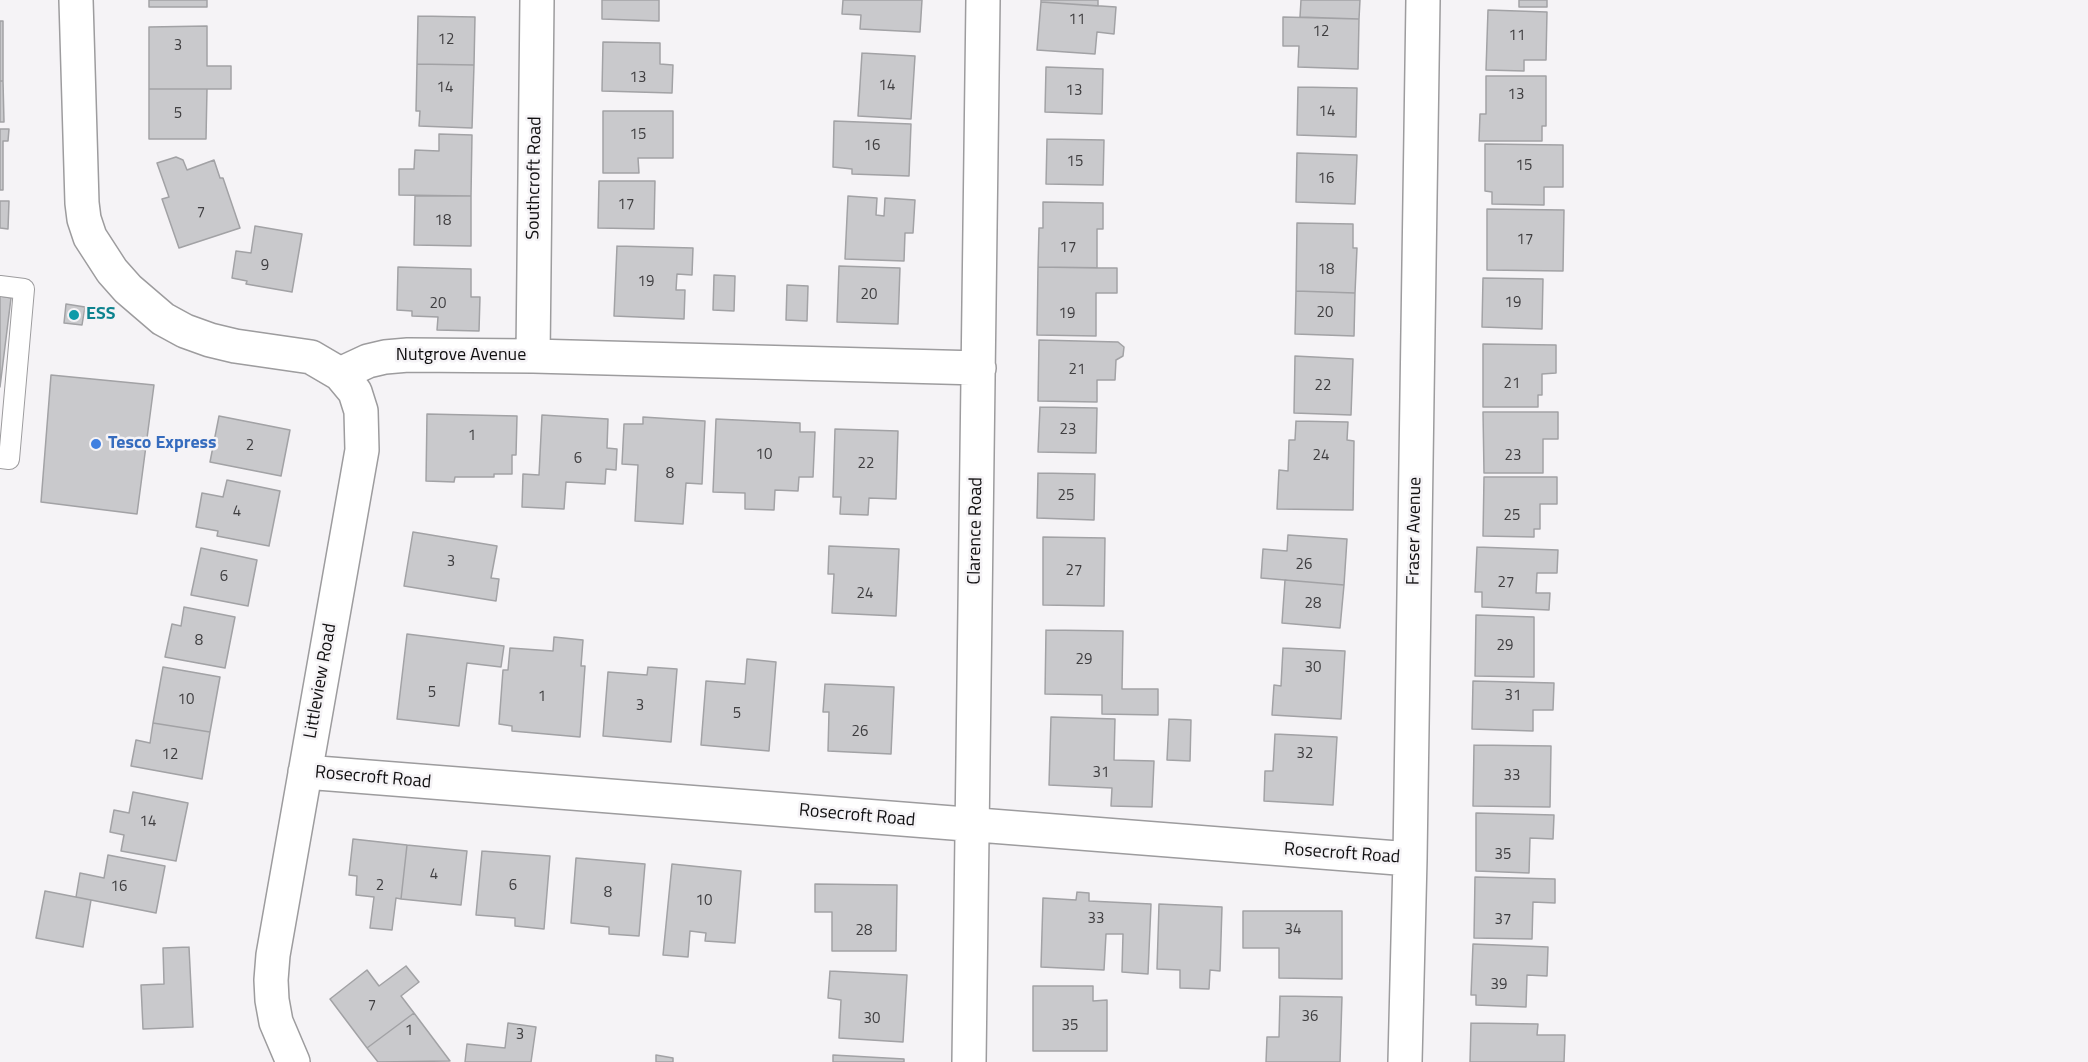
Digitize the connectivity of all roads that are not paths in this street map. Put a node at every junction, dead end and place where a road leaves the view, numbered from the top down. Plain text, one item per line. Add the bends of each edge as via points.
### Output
1 (76, 0) edge
2 (537, 0) edge
3 (983, 0) edge
4 (1423, 0) edge
5 (0, 286) edge
6 (533, 356) junction
7 (979, 368) junction
8 (340, 374) junction
9 (8, 390) edge
10 (6, 425) edge
11 (0, 458) edge
12 (305, 772) junction
13 (972, 825) junction
14 (1410, 859) junction
15 (293, 1062) edge
16 (969, 1062) edge
17 (1405, 1062) edge

1 - 8 street via 84,219 90,237 112,271 145,304 185,331 235,346 311,357
2 - 6 street, Southcroft Road
3 - 7 street, Clarence Road
4 - 14 street, Fraser Avenue
5 - 9 lane via 24,289
6 - 7 street, Nutgrove Avenue
6 - 8 street, Nutgrove Avenue via 385,357
7 - 13 street, Clarence Road
8 - 12 street, Littleview Road via 355,392 361,411 362,450
9 - 10 lane
10 - 11 lane via 9,459
12 - 13 street, Rosecroft Road
12 - 15 street, Littleview Road via 271,980 276,1022
13 - 14 street, Rosecroft Road
13 - 16 street, Clarence Road
14 - 17 street, Fraser Avenue

